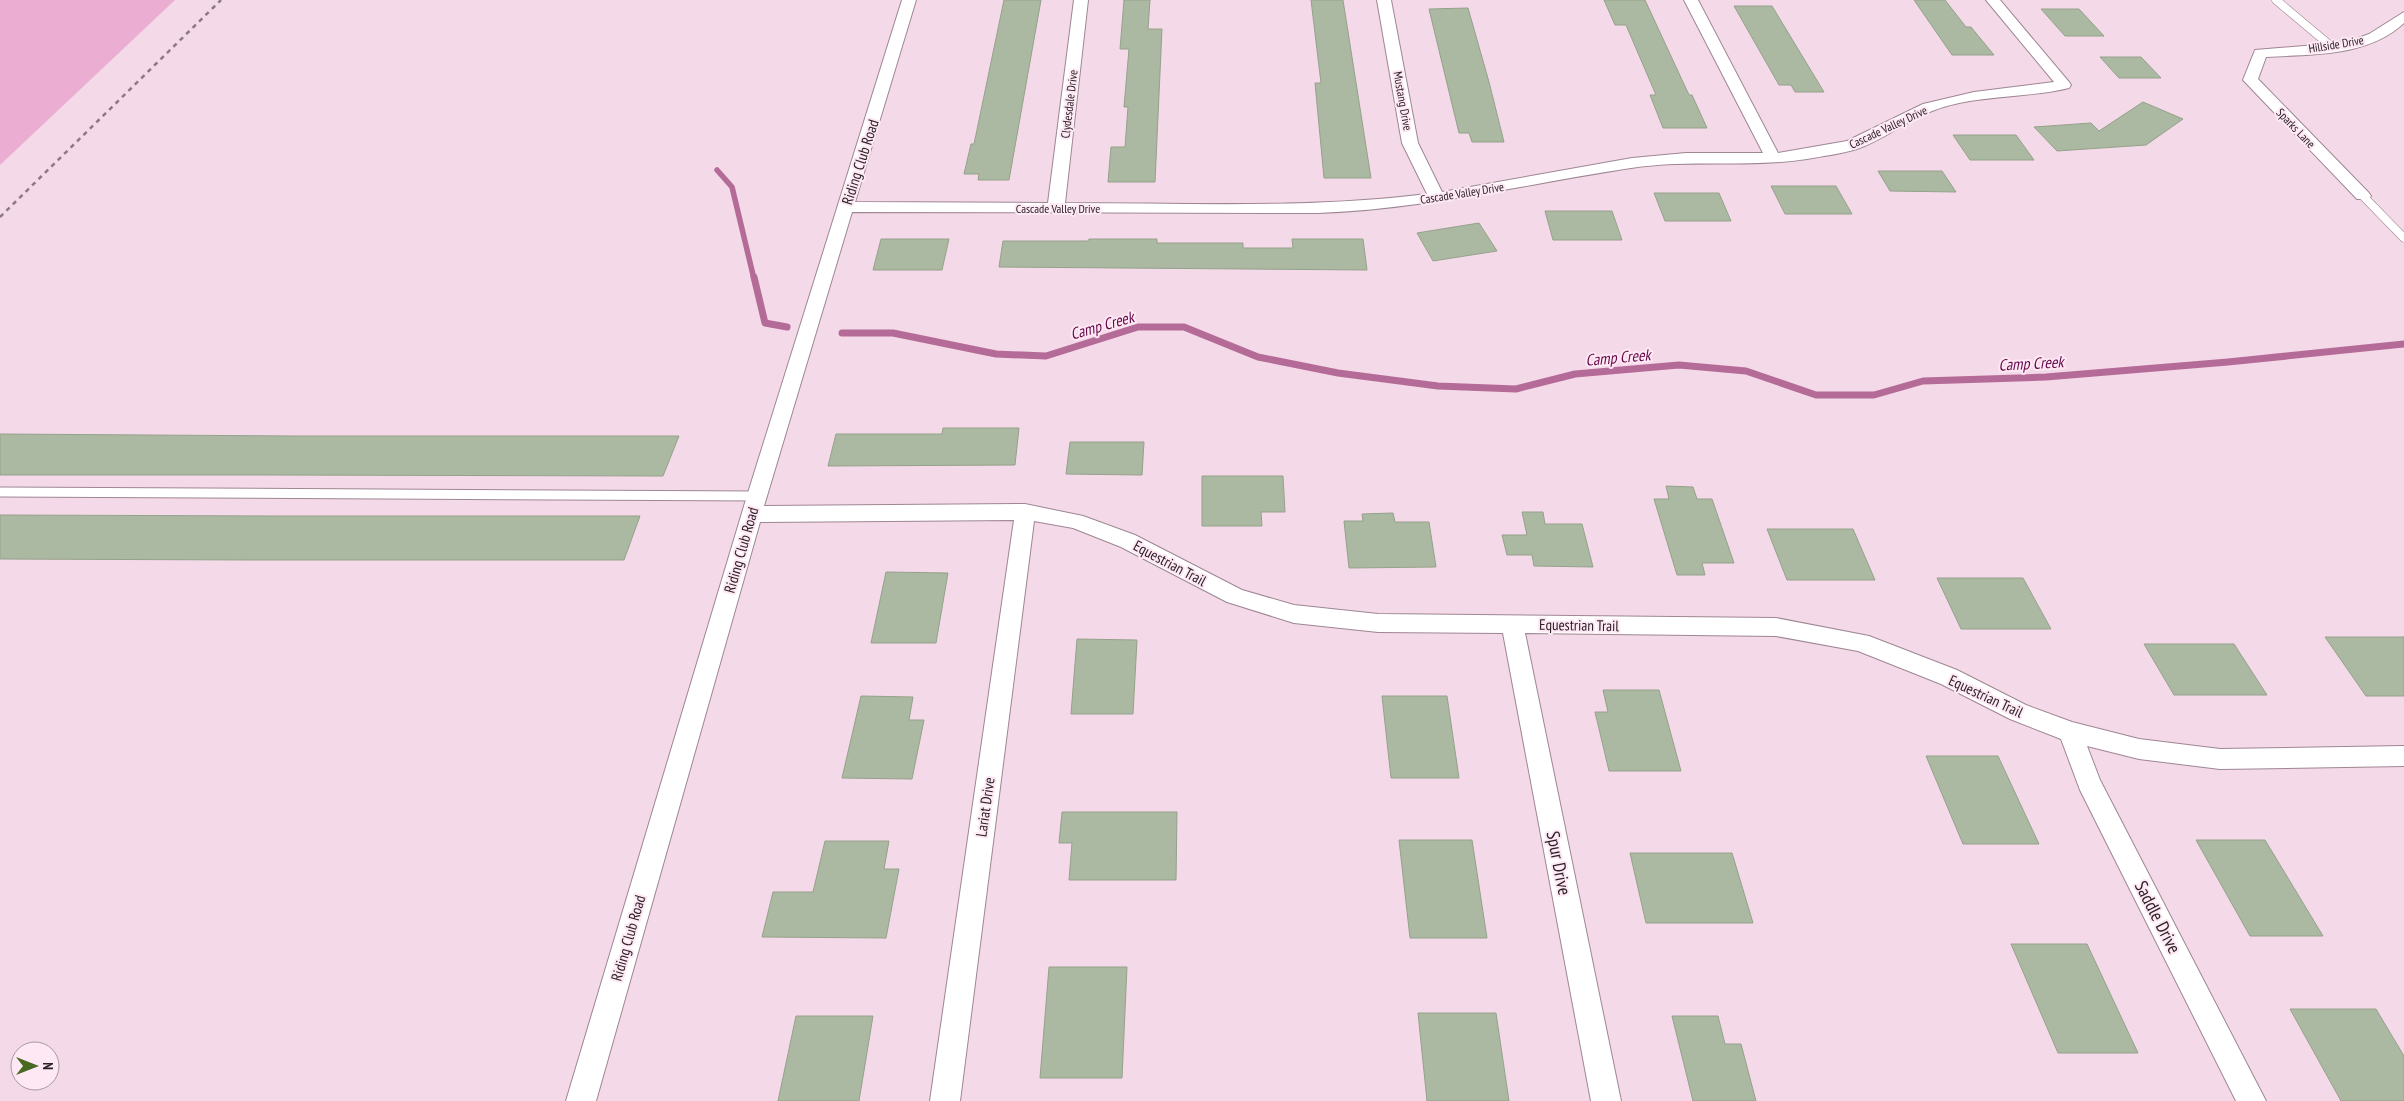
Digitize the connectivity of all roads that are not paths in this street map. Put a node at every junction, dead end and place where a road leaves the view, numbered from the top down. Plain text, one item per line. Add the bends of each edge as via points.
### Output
1 (908, 0) edge
2 (1081, 0) edge
3 (1384, 0) edge
4 (1691, 0) edge
5 (1993, 0) edge
6 (2276, 0) edge
7 (2404, 16) edge
8 (2332, 47) junction
9 (2260, 53) joint
10 (1773, 158) junction
11 (2363, 196) joint
12 (1437, 198) junction
13 (845, 208) junction
14 (1056, 208) junction
15 (2404, 238) edge
16 (0, 492) edge
17 (754, 505) junction
18 (1025, 512) junction
19 (1512, 624) junction
20 (2070, 732) junction
21 (2404, 756) edge
22 (581, 1101) edge
23 (945, 1101) edge
24 (1606, 1101) edge
25 (2251, 1101) edge

1 - 13 street, Riding Club Road
2 - 14 street, Clydesdale Drive
3 - 12 street, Mustang Drive via 1410,143
4 - 10 street
5 - 10 street, Cascade Valley Drive via 2064,85 1974,96 1928,107 1852,145
6 - 8 lane
7 - 8 street, Hillside Drive via 2377,36
8 - 9 street, Hillside Drive
9 - 11 street, Sparks Lane via 2250,80
10 - 12 street, Cascade Valley Drive via 1686,158 1632,163
11 - 15 lane
12 - 14 street, Cascade Valley Drive via 1373,206 1318,208
13 - 14 street, Cascade Valley Drive
13 - 17 street, Riding Club Road
16 - 17 lane
17 - 18 street, Equestrian Trail
17 - 22 street, Riding Club Road
18 - 19 street, Equestrian Trail via 1076,522 1128,541 1235,596 1294,614 1378,623
18 - 23 street, Lariat Drive
19 - 20 street, Equestrian Trail via 1776,627 1861,642
19 - 24 street, Spur Drive
20 - 21 street, Equestrian Trail via 2139,750 2220,759
20 - 25 street, Saddle Drive via 2089,782

